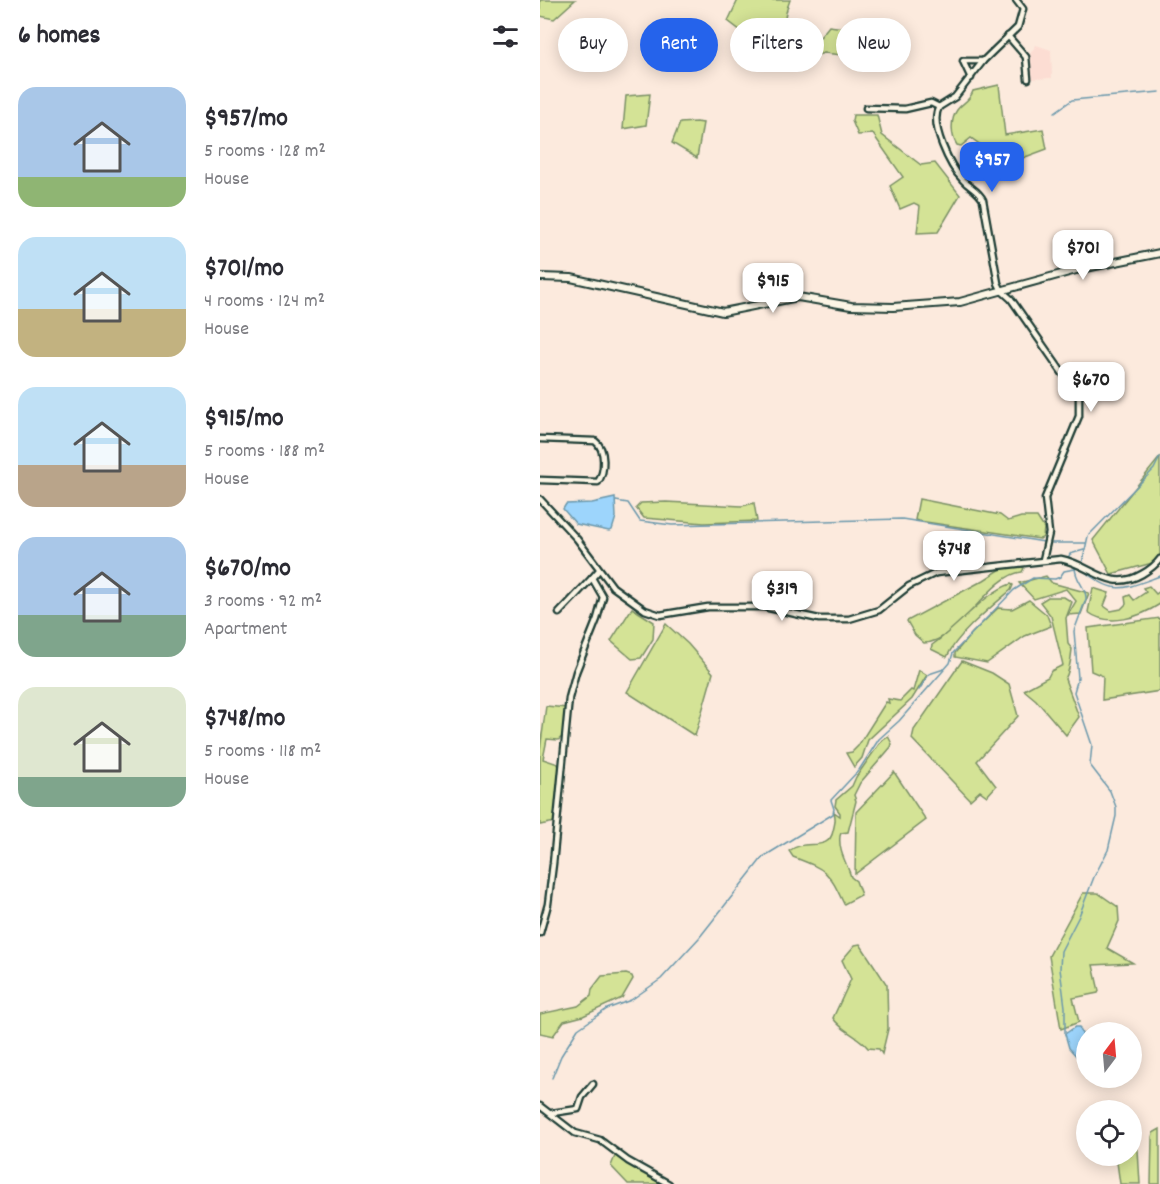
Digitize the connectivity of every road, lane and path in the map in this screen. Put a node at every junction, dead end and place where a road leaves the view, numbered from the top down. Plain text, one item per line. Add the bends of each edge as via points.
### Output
1 (1016, 0) edge
2 (1008, 36) junction
3 (983, 61) junction
4 (971, 78) junction
5 (1028, 78) dead end
6 (939, 106) junction
7 (866, 108) dead end
8 (1160, 253) edge
9 (540, 277) edge
10 (1002, 291) junction
11 (540, 439) edge
12 (540, 480) edge
13 (540, 499) edge
14 (1160, 559) edge
15 (1043, 560) junction
16 (599, 570) junction
17 (592, 578) junction
18 (613, 587) junction
19 (603, 597) junction
20 (559, 613) dead end
21 (540, 933) edge
22 (593, 1084) dead end
23 (540, 1106) edge
24 (549, 1113) junction
25 (669, 1184) edge

1 - 2 street via 1023,14 1018,27
2 - 3 street
2 - 5 street via 1026,57
3 - 4 street
3 - 4 street via 963,62
4 - 6 street via 955,97
6 - 7 street via 931,103 905,109
6 - 10 street via 937,115 944,150 963,180 983,200
8 - 10 main road via 1076,270
9 - 10 main road via 571,278 723,312 798,297 871,308 941,305
10 - 15 street via 1079,397 1079,416 1045,498 1049,533
11 - 12 street via 596,441 603,465 598,482
13 - 16 street via 577,538
14 - 15 street via 1123,582 1061,559
15 - 18 street via 936,573 909,586 879,610 839,620 764,607 708,607 656,614
16 - 17 street
16 - 18 street
17 - 19 street
17 - 20 street
18 - 19 street
19 - 21 street via 569,698 553,864
22 - 24 street via 578,1109
23 - 24 street
24 - 25 street via 575,1133 600,1140

